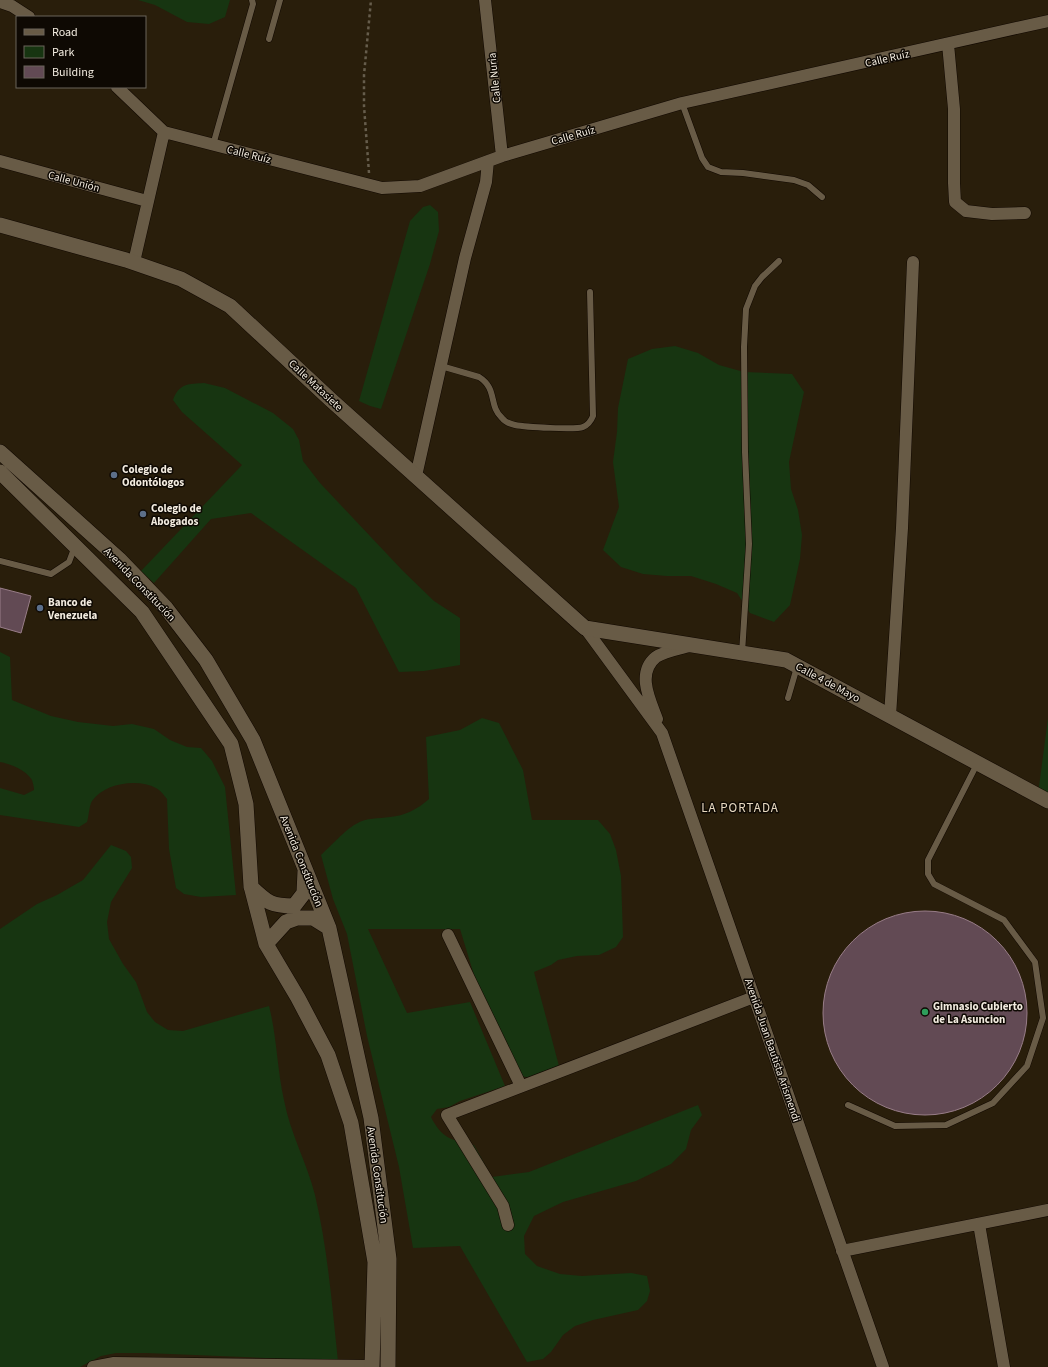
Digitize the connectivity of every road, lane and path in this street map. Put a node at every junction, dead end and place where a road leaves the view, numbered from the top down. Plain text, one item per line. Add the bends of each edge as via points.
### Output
1 (252, 0) edge
2 (280, 0) edge
3 (371, 0) edge
4 (485, 0) edge
5 (0, 2) edge
6 (27, 16) edge
7 (1048, 21) edge
8 (269, 39) dead end
9 (948, 44) junction
10 (118, 88) edge
11 (682, 103) junction
12 (164, 132) junction
13 (213, 145) junction
14 (502, 156) junction
15 (0, 161) edge
16 (488, 161) junction
17 (370, 185) junction
18 (822, 196) dead end
19 (147, 201) junction
20 (1025, 213) dead end
21 (0, 225) edge
22 (779, 261) dead end
23 (134, 262) junction
24 (913, 262) dead end
25 (590, 292) dead end
26 (441, 366) junction
27 (0, 452) edge
28 (1, 476) edge
29 (416, 476) junction
30 (75, 546) junction
31 (0, 561) edge
32 (585, 628) junction
33 (694, 645) junction
34 (742, 653) junction
35 (797, 666) junction
36 (788, 698) dead end
37 (890, 716) junction
38 (662, 733) junction
39 (978, 763) junction
40 (1048, 801) edge
41 (305, 867) junction
42 (251, 886) junction
43 (329, 928) junction
44 (448, 935) dead end
45 (266, 944) junction
46 (754, 997) junction
47 (521, 1086) junction
48 (848, 1105) dead end
49 (1048, 1210) edge
50 (979, 1224) junction
51 (508, 1225) dead end
52 (842, 1251) junction
53 (93, 1367) edge
54 (372, 1367) edge
55 (388, 1367) edge
56 (883, 1367) edge
57 (1004, 1367) edge

1 - 13 lane via 253,4
2 - 8 lane
3 - 17 path via 364,75
4 - 14 street, Calle Nuria
5 - 6 street
7 - 9 street, Calle Ruíz
9 - 11 street, Calle Ruíz
9 - 20 street via 954,109 955,202 966,211 992,214
10 - 12 street, Calle Ruíz
11 - 14 street, Calle Ruíz
11 - 18 lane via 702,158 708,167 721,172 743,172 794,180 808,185
12 - 13 street, Calle Ruíz
12 - 19 street
13 - 17 street, Calle Ruíz
14 - 16 street, Calle Ruíz
15 - 19 street, Calle Unión
16 - 17 street, Calle Ruíz via 420,186 382,188
16 - 26 street via 486,182 465,258
19 - 23 street
21 - 23 street, Calle Matasiete
22 - 34 lane via 755,286 746,309 745,452 749,544
23 - 29 street, Calle Matasiete via 181,278 230,306
24 - 37 street via 902,528
25 - 26 lane via 593,416 586,426 577,429 509,424 501,418 495,408 490,389 484,380
26 - 29 street
27 - 41 street, Avenida Constitución via 119,559 166,608 206,660 253,740
28 - 30 street, Avenida Constitución
29 - 32 street, Calle Matasiete
30 - 31 lane via 68,562 51,574
30 - 42 street, Avenida Constitución via 142,612 231,744 246,804
32 - 33 street, Calle 4 de Mayo
32 - 38 street, Avenida Juan Bautista Arismendi
33 - 34 street, Calle 4 de Mayo
33 - 38 street, Avenida Juan Bautista Arismendi via 656,657 645,678 647,693
34 - 35 street, Calle 4 de Mayo via 786,660
35 - 36 lane
35 - 37 street, Calle 4 de Mayo
37 - 39 street, Calle 4 de Mayo
38 - 46 street, Avenida Juan Bautista Arismendi
39 - 40 street, Calle 4 de Mayo
39 - 48 lane via 928,860 928,874 934,884 1004,920 1035,962 1043,1018 1026,1066 993,1103 946,1125 895,1126
41 - 42 street via 304,893 294,906 266,902
41 - 43 street, Avenida Constitución
42 - 45 street, Avenida Constitución
43 - 45 street via 313,918 297,918 286,922
43 - 55 street, Avenida Constitución via 371,1118 389,1259
44 - 47 street
45 - 54 street, Avenida Constitución via 328,1055 351,1122 375,1262
46 - 47 street
46 - 52 street, Avenida Juan Bautista Arismendi
47 - 51 street via 447,1115 503,1206
49 - 50 street
50 - 52 street
50 - 57 street
52 - 56 street, Avenida Juan Bautista Arismendi
53 - 54 street via 114,1363

